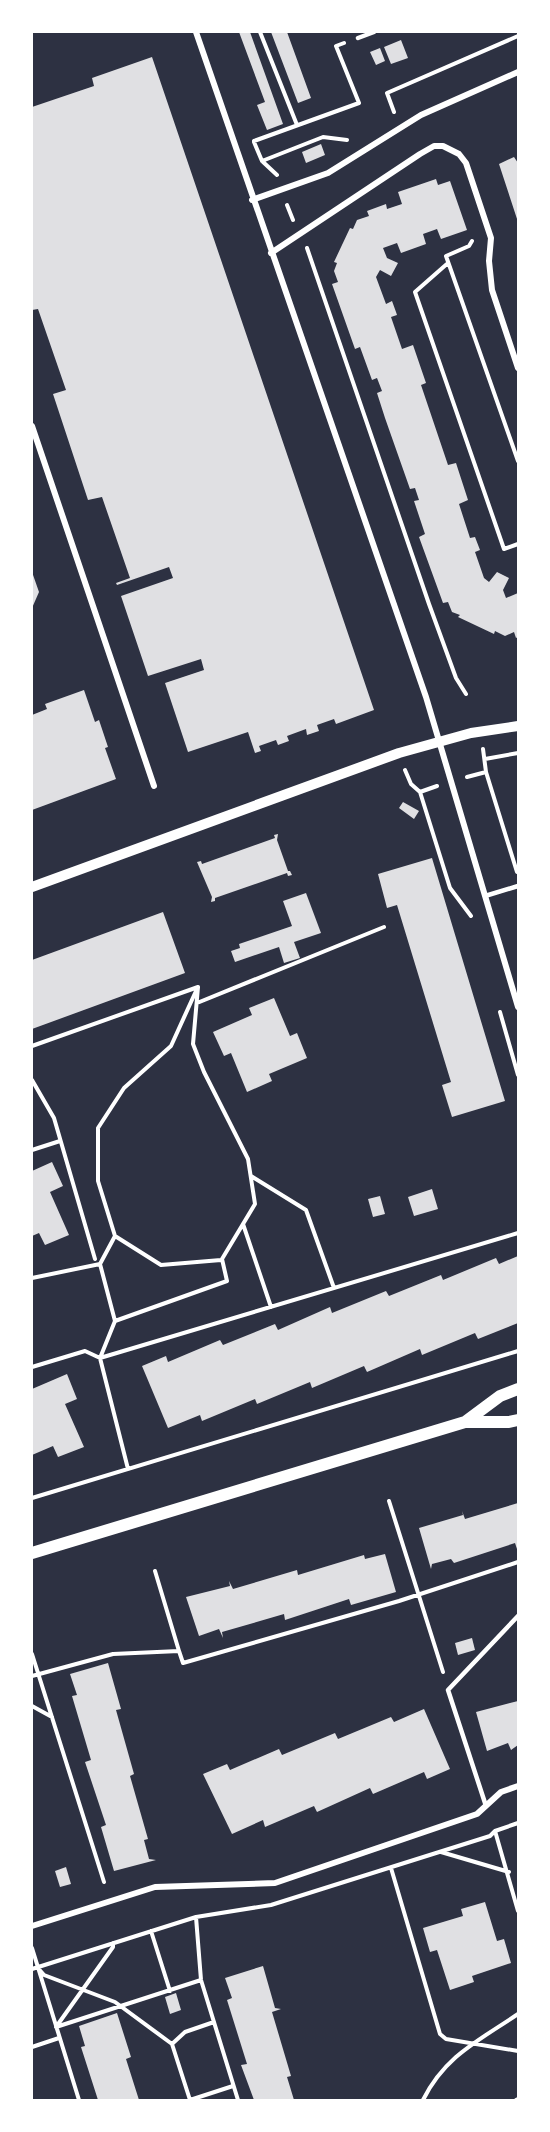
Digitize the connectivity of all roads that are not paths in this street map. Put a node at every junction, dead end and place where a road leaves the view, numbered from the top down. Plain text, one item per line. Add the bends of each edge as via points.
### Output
1 (196, 32) edge
2 (374, 32) edge
3 (358, 38) road end
4 (519, 72) edge
5 (252, 200) junction
6 (272, 253) junction
7 (519, 368) edge
8 (32, 426) edge
9 (519, 726) edge
10 (439, 741) junction
11 (154, 786) dead end
12 (32, 886) edge
13 (519, 886) edge
14 (485, 896) junction
15 (519, 1007) edge
16 (519, 1389) edge
17 (519, 1420) edge
18 (465, 1422) junction
19 (32, 1552) edge
20 (519, 1616) edge
21 (519, 1786) edge
22 (486, 1806) junction
23 (32, 1926) edge

1 - 5 street
2 - 3 lane
4 - 5 street via 421,115 328,173
5 - 6 street
6 - 7 street via 420,153 434,146 450,148 466,164 491,238 492,290
6 - 10 street
8 - 11 street
9 - 10 street
10 - 12 street
10 - 14 street
13 - 14 lane
14 - 15 street
16 - 18 main road via 500,1396
17 - 18 main road
18 - 19 main road
20 - 22 lane via 448,1690
21 - 22 street via 501,1792
22 - 23 street via 477,1814 275,1883 154,1887

